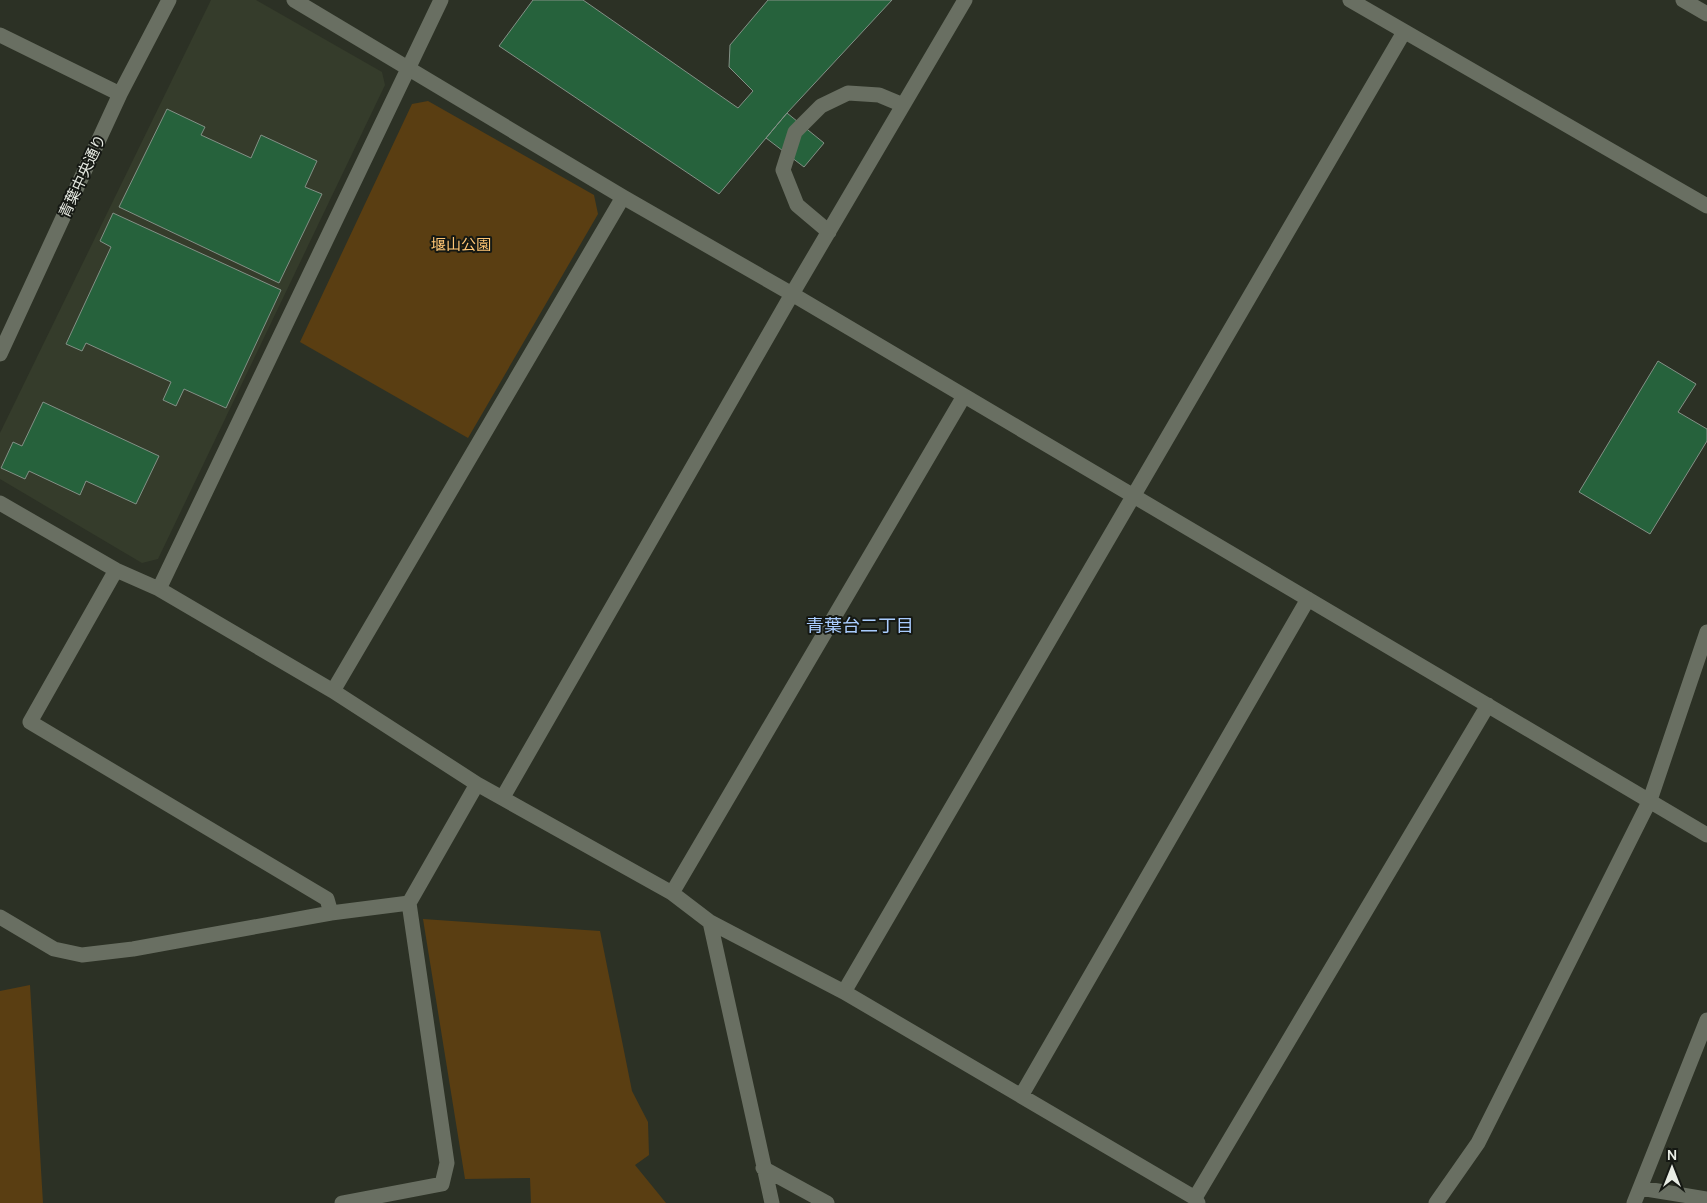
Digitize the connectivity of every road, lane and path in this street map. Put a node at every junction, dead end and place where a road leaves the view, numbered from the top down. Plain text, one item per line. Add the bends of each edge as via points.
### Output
1 (169, 0) edge
2 (294, 0) edge
3 (441, 0) edge
4 (965, 0) edge
5 (1350, 0) edge
6 (1683, 0) edge
7 (314, 5) edge
8 (1707, 14) edge
9 (1404, 32) junction
10 (0, 35) edge
11 (408, 68) junction
12 (120, 94) junction
13 (903, 106) junction
14 (623, 197) junction
15 (1707, 206) edge
16 (829, 232) junction
17 (792, 294) junction
18 (0, 354) edge
19 (964, 396) junction
20 (1134, 496) junction
21 (0, 503) edge
22 (116, 570) junction
23 (158, 589) junction
24 (1308, 599) junction
25 (1707, 632) edge
26 (333, 691) junction
27 (1488, 704) junction
28 (477, 784) junction
29 (503, 796) junction
30 (1650, 800) junction
31 (1707, 835) edge
32 (672, 893) junction
33 (409, 903) junction
34 (331, 913) junction
35 (0, 917) edge
36 (710, 922) junction
37 (844, 992) junction
38 (1707, 1020) edge
39 (1021, 1096) junction
40 (763, 1168) junction
41 (1640, 1188) junction
42 (1707, 1199) edge
43 (1196, 1201) edge
44 (342, 1203) edge
45 (772, 1203) edge
46 (827, 1203) edge
47 (1436, 1203) edge
48 (1634, 1203) edge

1 - 12 street, 青葉中央通り
2 - 7 street
3 - 11 street
4 - 13 street
5 - 9 street
6 - 8 street
7 - 11 street
9 - 15 street
9 - 20 street
10 - 12 street
11 - 14 street
11 - 23 street
12 - 18 street, 青葉中央通り
13 - 16 street
13 - 16 street via 879,94 848,93 821,106 795,132 783,170 797,205
14 - 17 street
14 - 26 street
16 - 17 street
17 - 19 street
17 - 29 street
19 - 20 street
19 - 32 street
20 - 24 street
20 - 37 street
21 - 22 street
22 - 23 street
22 - 34 street via 30,722 326,900
23 - 26 street
24 - 27 street
24 - 39 street
25 - 30 street
26 - 28 street
27 - 30 street
27 - 43 street
28 - 29 street
28 - 33 street
29 - 32 street
30 - 31 street
30 - 47 street via 1478,1143
32 - 36 street
33 - 34 street
33 - 44 street via 446,1163 442,1184
34 - 35 street via 151,946 82,955 54,949
36 - 37 street
36 - 40 street
37 - 39 street
38 - 41 street
39 - 43 street
40 - 45 street
40 - 46 street
41 - 42 street
41 - 48 street

